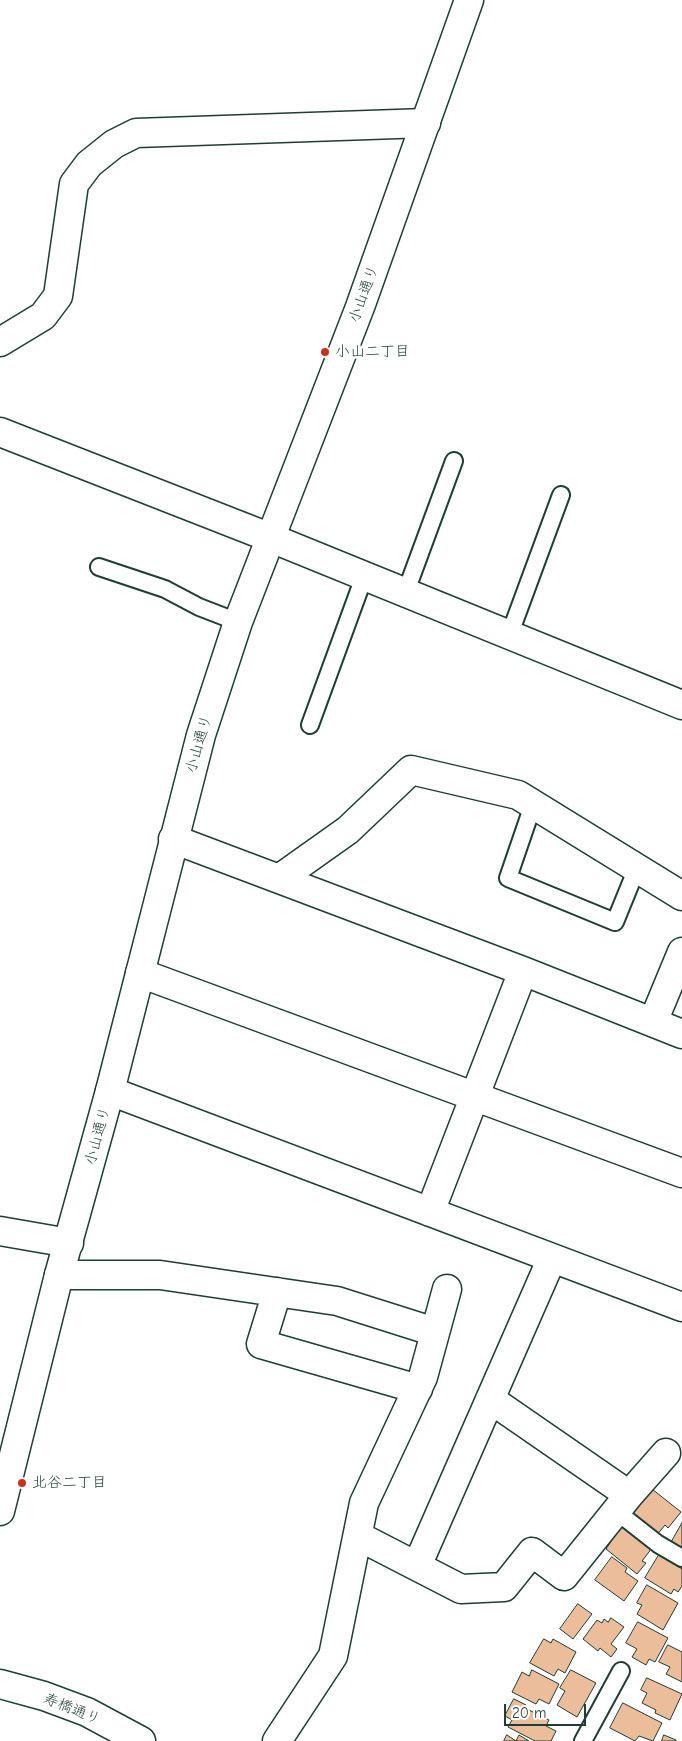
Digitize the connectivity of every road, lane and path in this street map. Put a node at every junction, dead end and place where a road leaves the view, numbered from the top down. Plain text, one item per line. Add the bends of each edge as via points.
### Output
1 (469, 0) edge
2 (426, 123) junction
3 (0, 342) edge
4 (0, 432) edge
5 (454, 460) dead end
6 (562, 495) dead end
7 (271, 538) junction
8 (99, 567) dead end
9 (364, 577) junction
10 (405, 594) junction
11 (238, 622) junction
12 (509, 636) junction
13 (682, 705) edge
14 (310, 725) dead end
15 (533, 805) junction
16 (173, 839) junction
17 (637, 868) junction
18 (279, 879) junction
19 (682, 896) edge
20 (682, 952) edge
21 (523, 971) junction
22 (140, 973) junction
23 (653, 1022) junction
24 (682, 1034) edge
25 (110, 1091) junction
26 (475, 1096) junction
27 (682, 1173) edge
28 (430, 1212) junction
29 (0, 1231) edge
30 (68, 1242) junction
31 (552, 1258) junction
32 (59, 1275) junction
33 (447, 1289) dead end
34 (278, 1292) junction
35 (682, 1307) edge
36 (435, 1332) junction
37 (418, 1388) junction
38 (490, 1400) junction
39 (666, 1453) dead end
40 (622, 1503) junction
41 (0, 1511) edge
42 (358, 1536) junction
43 (682, 1558) edge
44 (417, 1566) junction
45 (621, 1671) dead end
46 (0, 1684) edge
47 (141, 1741) edge
48 (277, 1741) edge
49 (582, 1741) edge

1 - 2 street, 小山通り
2 - 3 street via 136,133 114,144 89,164 74,184 58,296 43,316
2 - 7 street, 小山通り via 360,307
4 - 7 street
5 - 10 lane
6 - 12 lane
7 - 9 street
7 - 11 street, 小山通り
8 - 11 lane via 165,589
9 - 10 street
9 - 14 lane
10 - 12 street
11 - 16 street, 小山通り via 201,735
12 - 13 street
15 - 17 street
15 - 17 lane via 508,878 616,922
15 - 18 street via 518,795 411,770 348,830
16 - 18 street
16 - 22 street, 小山通り
17 - 19 street
18 - 21 street
20 - 23 street
21 - 23 street
21 - 26 street
22 - 25 street, 小山通り
22 - 26 street
23 - 24 street
25 - 28 street
25 - 30 street, 小山通り
26 - 27 street
26 - 28 street
28 - 31 street
29 - 30 street
30 - 32 street, 小山通り
31 - 35 street
31 - 38 street
32 - 34 street via 160,1275
32 - 41 street, 小山通り
33 - 36 street
34 - 36 street via 337,1301
34 - 37 street via 261,1344
36 - 37 street
37 - 42 street via 364,1503
38 - 40 street
38 - 44 street
39 - 40 street
40 - 43 lane via 658,1544
40 - 44 street via 564,1576 532,1552 504,1587 461,1589
42 - 44 street
42 - 48 street via 334,1656
45 - 49 lane
46 - 47 street, 寿橋通り via 87,1712

